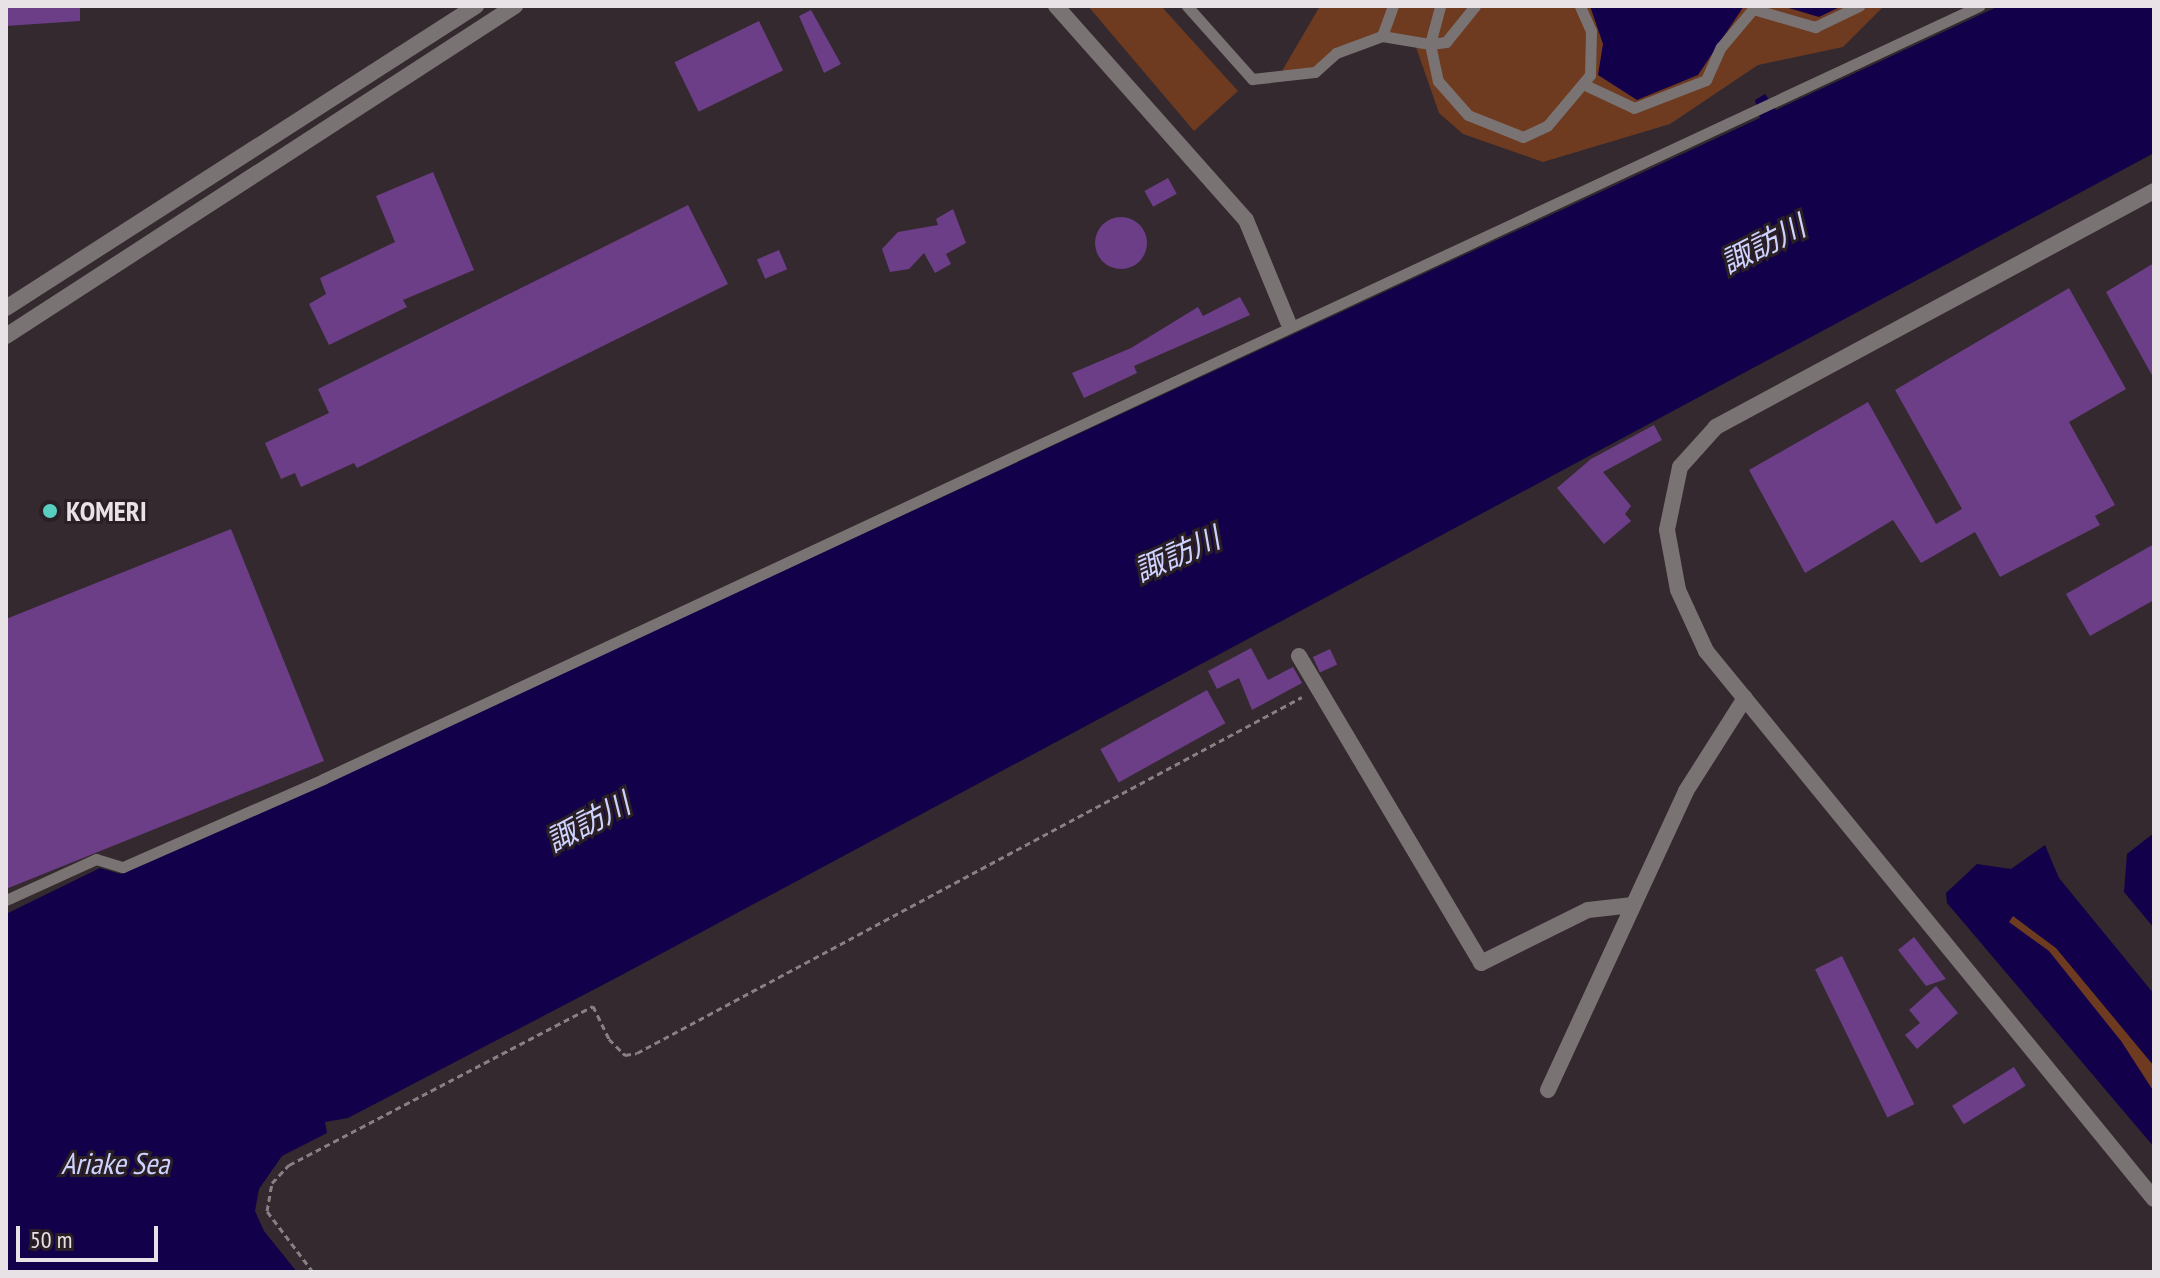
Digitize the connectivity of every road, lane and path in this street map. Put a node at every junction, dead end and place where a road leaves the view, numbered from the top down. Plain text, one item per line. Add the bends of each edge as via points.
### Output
1 (476, 6) edge
2 (515, 6) edge
3 (1056, 6) edge
4 (1187, 6) edge
5 (1393, 6) edge
6 (1440, 6) edge
7 (1475, 6) edge
8 (1580, 6) edge
9 (1859, 6) edge
10 (1979, 6) edge
11 (1382, 36) junction
12 (1430, 44) junction
13 (1583, 84) junction
14 (2154, 191) edge
15 (6, 308) edge
16 (1288, 322) dead end
17 (6, 336) edge
18 (1299, 656) dead end
19 (1316, 690) junction
20 (1745, 698) junction
21 (6, 900) edge
22 (1633, 905) junction
23 (1548, 1090) dead end
24 (2154, 1199) edge
25 (313, 1272) edge

1 - 15 street
2 - 17 street
3 - 16 street via 1246,220
4 - 11 lane via 1252,79 1315,72 1336,53
5 - 11 lane
6 - 12 lane
7 - 12 lane via 1446,42
8 - 13 lane via 1591,31
9 - 13 lane via 1815,27 1753,9 1721,47 1706,80 1634,108
10 - 21 lane via 323,779 123,867 96,859
11 - 12 lane
12 - 13 lane via 1438,81 1468,115 1503,133 1523,137 1547,126
14 - 20 street via 1716,427 1680,467 1667,530 1678,590 1706,651
18 - 19 street
19 - 22 street via 1338,714 1481,963 1588,910
19 - 25 path via 637,1053 625,1055 609,1039 593,1006 289,1165 272,1183 267,1211
20 - 22 street via 1686,791
20 - 24 street
22 - 23 street

